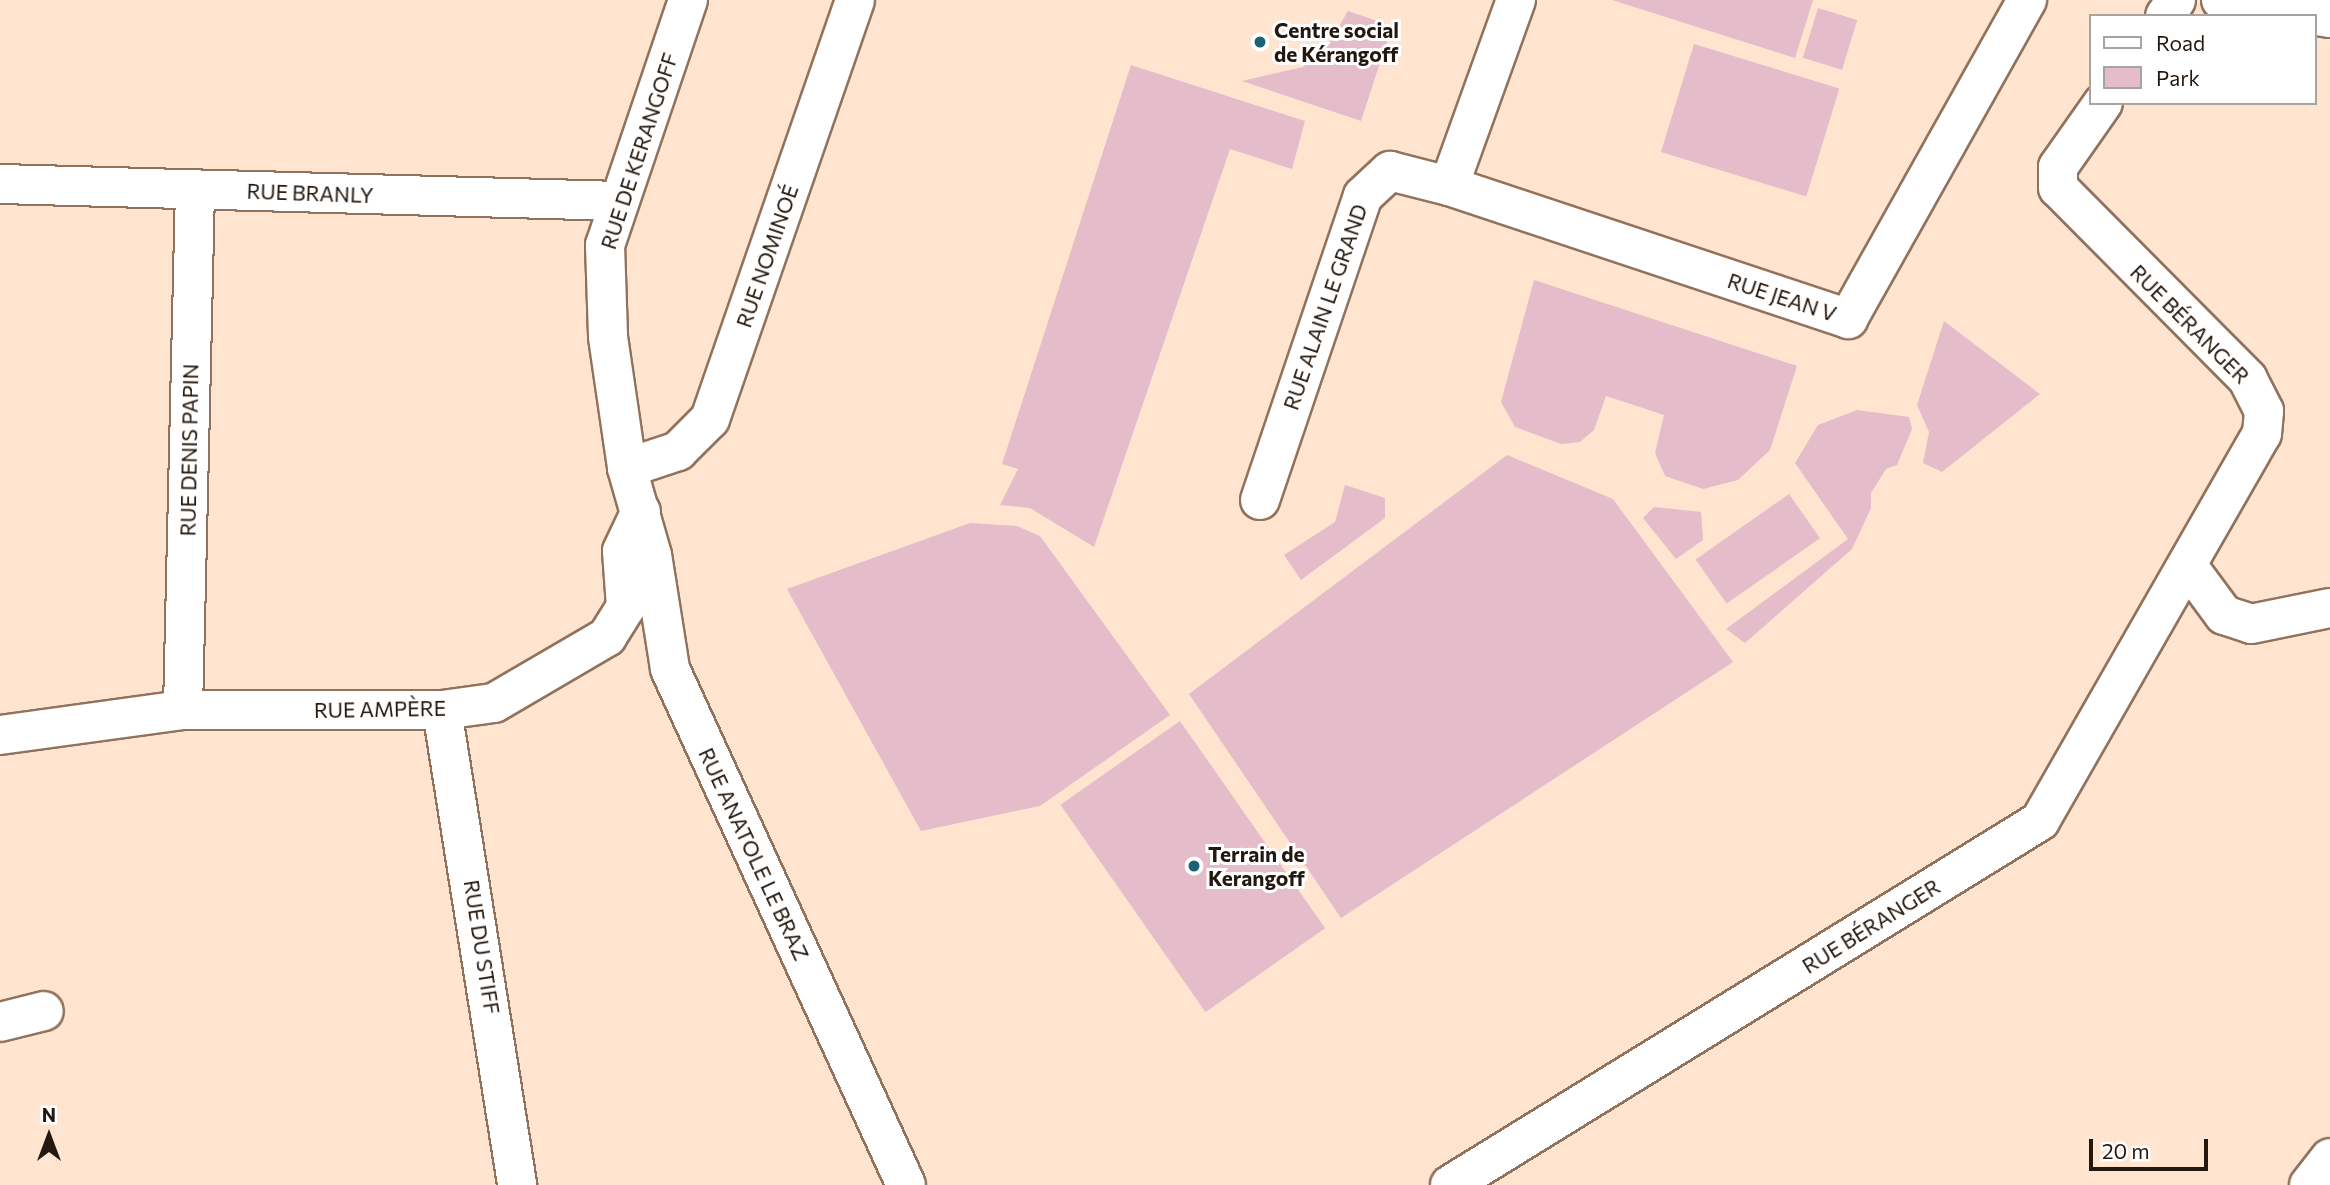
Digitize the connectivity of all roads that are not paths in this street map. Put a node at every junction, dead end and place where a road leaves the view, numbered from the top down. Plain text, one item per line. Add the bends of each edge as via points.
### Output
1 (688, 0) edge
2 (855, 0) edge
3 (1516, 0) edge
4 (2027, 0) edge
5 (2221, 0) edge
6 (2306, 14) edge
7 (2102, 105) edge
8 (0, 184) edge
9 (1449, 186) junction
10 (195, 189) junction
11 (619, 201) junction
12 (627, 468) junction
13 (1260, 500) dead end
14 (641, 511) junction
15 (2187, 565) junction
16 (2330, 608) edge
17 (183, 710) junction
18 (442, 710) junction
19 (0, 735) edge
20 (44, 1011) dead end
21 (0, 1022) edge
22 (2330, 1158) edge
23 (517, 1185) edge
24 (906, 1185) edge
25 (1450, 1185) edge
26 (2309, 1185) edge

1 - 11 street, RUE DE KERANGOFF
2 - 12 street, RUE NOMINOÉ via 710,419 678,451
3 - 9 street
4 - 9 street, RUE JEAN V via 1848,319
5 - 6 street
7 - 15 street, RUE BÉRANGER via 2057,167 2057,188 2248,379 2264,411 2262,434
8 - 10 street, RUE BRANLY
9 - 13 street, RUE ALAIN LE GRAND via 1390,171 1363,196
10 - 11 street, RUE BRANLY
10 - 17 street, RUE DENIS PAPIN
11 - 12 street, RUE DE KERANGOFF via 605,245 607,311
12 - 14 street, RUE DE KERANGOFF
14 - 18 street, RUE AMPÈRE via 622,551 626,607 607,637 494,703
14 - 24 street, RUE ANATOLE LE BRAZ via 670,669
15 - 16 street via 2224,615 2251,624
15 - 25 street, RUE BÉRANGER via 2040,821
17 - 18 street, RUE AMPÈRE
17 - 19 street, RUE AMPÈRE
18 - 23 street, RUE DU STIFF
20 - 21 street
22 - 26 street

